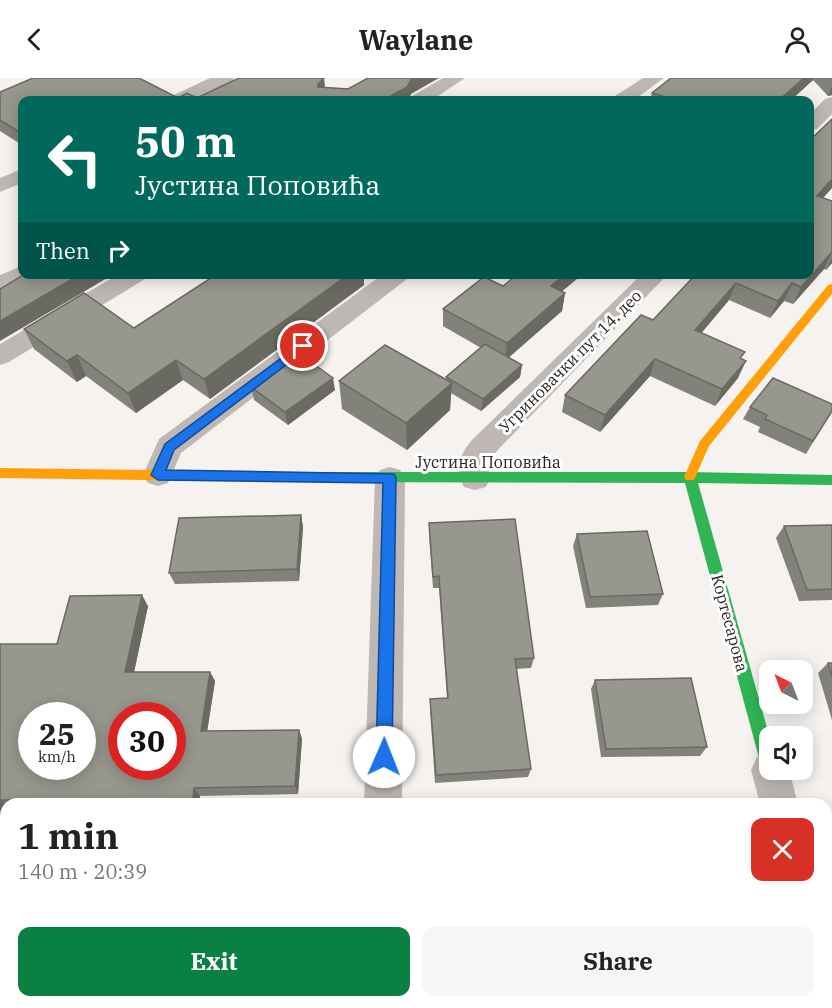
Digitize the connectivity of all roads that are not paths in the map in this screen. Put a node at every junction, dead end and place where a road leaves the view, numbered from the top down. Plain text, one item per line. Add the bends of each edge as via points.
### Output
1 (225, 78) edge
2 (456, 78) edge
3 (655, 78) edge
4 (187, 96) edge
5 (426, 96) edge
6 (628, 96) edge
7 (832, 103) edge
8 (814, 121) edge
9 (18, 178) edge
10 (0, 186) edge
11 (18, 275) edge
12 (128, 279) edge
13 (392, 279) edge
14 (651, 279) edge
15 (0, 285) edge
16 (832, 287) edge
17 (0, 356) edge
18 (0, 473) edge
19 (158, 475) junction
20 (690, 477) junction
21 (390, 478) junction
22 (475, 479) junction
23 (832, 480) edge
24 (759, 729) edge
25 (773, 780) edge
26 (383, 798) edge
27 (777, 798) edge

1 - 4 street
2 - 5 street
3 - 6 street
7 - 8 street
9 - 10 street
11 - 15 street
12 - 17 street
13 - 19 street via 169,447
14 - 22 street, Угриновачки пут 14. део via 481,449 473,459
16 - 20 street via 704,444
18 - 19 street, Јустина Поповића
19 - 21 street, Јустина Поповића
20 - 22 street, Јустина Поповића
20 - 23 street, Јустина Поповића
20 - 24 street, Кортесарова
21 - 22 street, Јустина Поповића
21 - 26 street
25 - 27 street, Кортесарова

